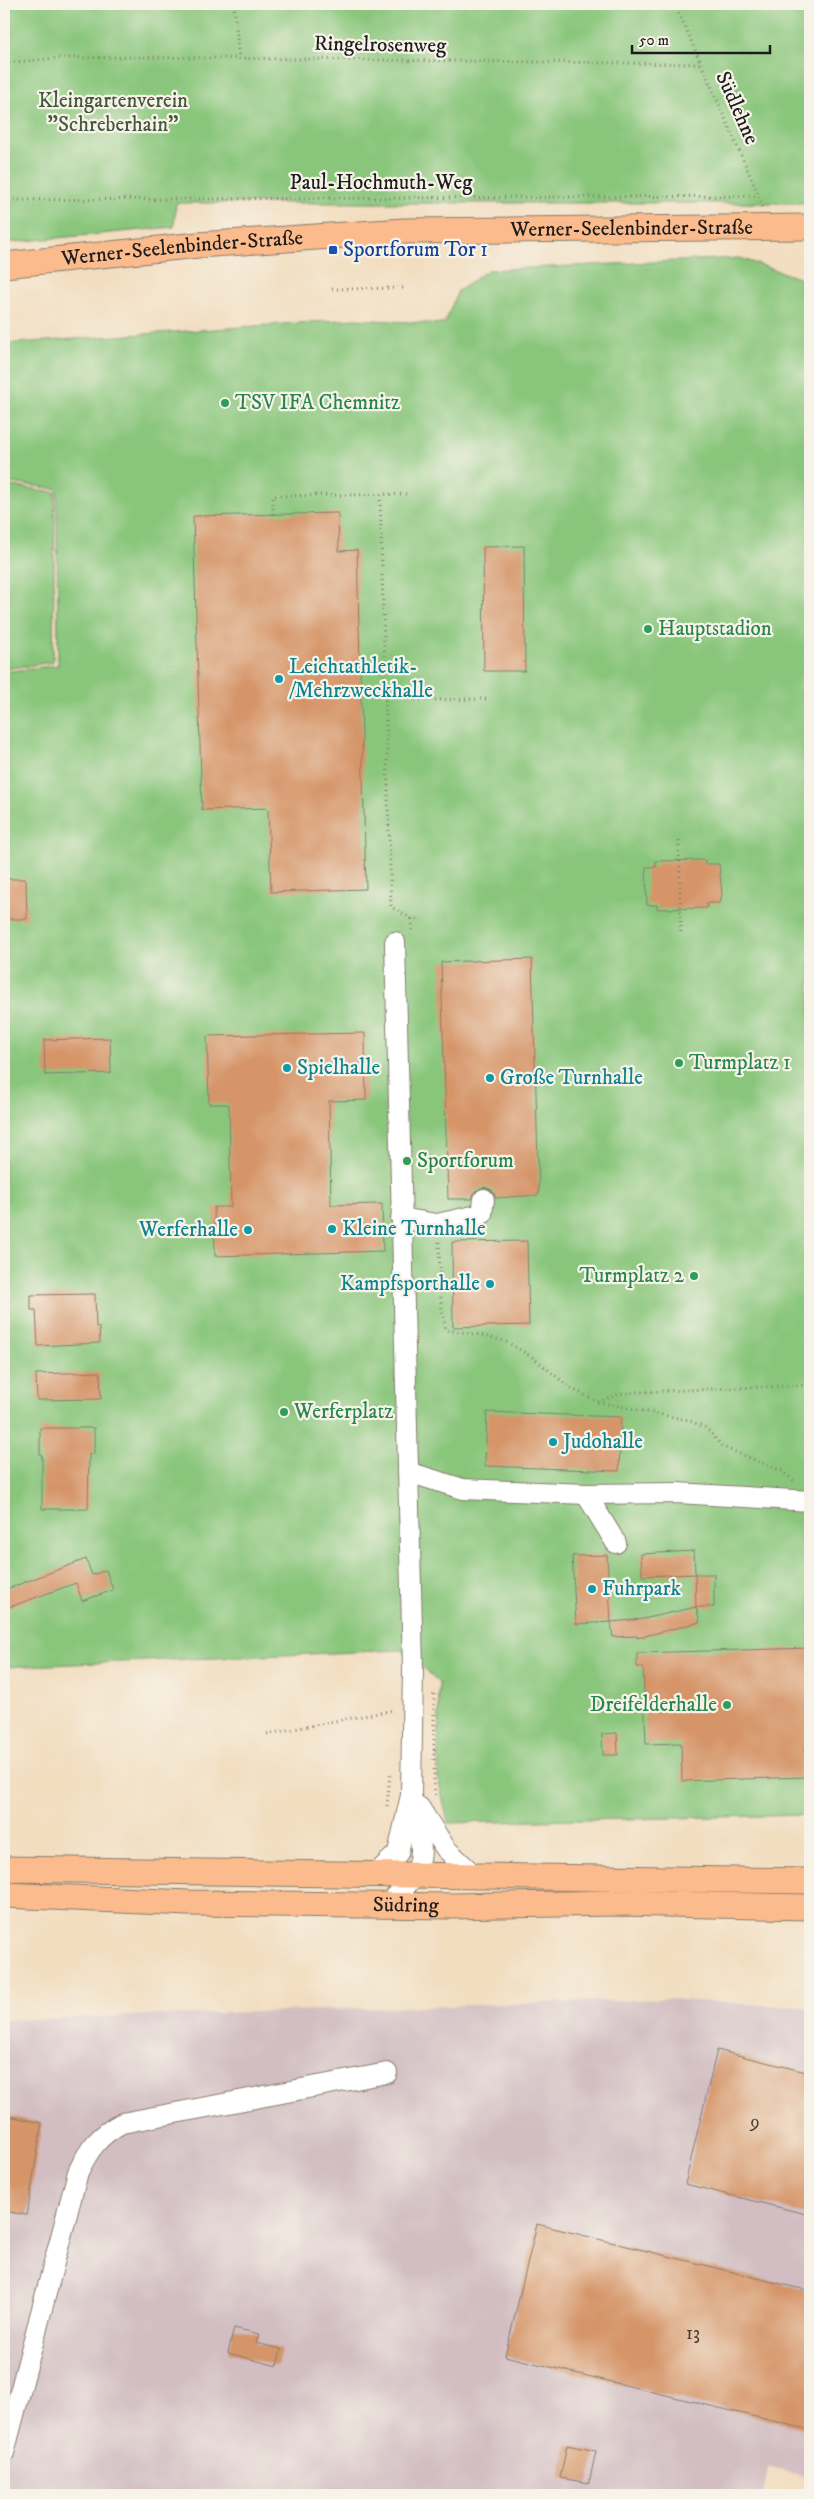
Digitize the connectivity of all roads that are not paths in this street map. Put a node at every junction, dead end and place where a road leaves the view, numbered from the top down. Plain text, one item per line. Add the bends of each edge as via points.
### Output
1 (810, 227) edge
2 (4, 265) edge
3 (404, 942) road end
4 (484, 1199) dead end
5 (400, 1218) junction
6 (408, 1472) junction
7 (586, 1494) junction
8 (810, 1501) edge
9 (616, 1543) dead end
10 (411, 1795) junction
11 (4, 1869) edge
12 (376, 1875) junction
13 (415, 1875) junction
14 (475, 1876) junction
15 (810, 1881) edge
16 (4, 1895) edge
17 (386, 1905) junction
18 (810, 1907) edge
19 (387, 2073) dead end
20 (4, 2453) edge

1 - 2 main road, Werner-Seelenbinder-Straße via 404,231 198,246
3 - 5 lane
4 - 5 lane via 482,1214 437,1224
5 - 6 lane
6 - 7 lane via 463,1488
6 - 10 lane via 402,1712
7 - 8 lane via 677,1494
7 - 9 lane
10 - 12 lane via 398,1853
10 - 13 lane via 423,1854
10 - 14 lane via 446,1849
11 - 12 main road, Südring
12 - 13 main road, Südring
13 - 14 main road, Südring
13 - 17 lane
14 - 15 main road, Südring
16 - 17 main road, Südring via 139,1902
17 - 18 main road, Südring via 617,1903
19 - 20 lane via 122,2123 105,2131 95,2141 78,2172

